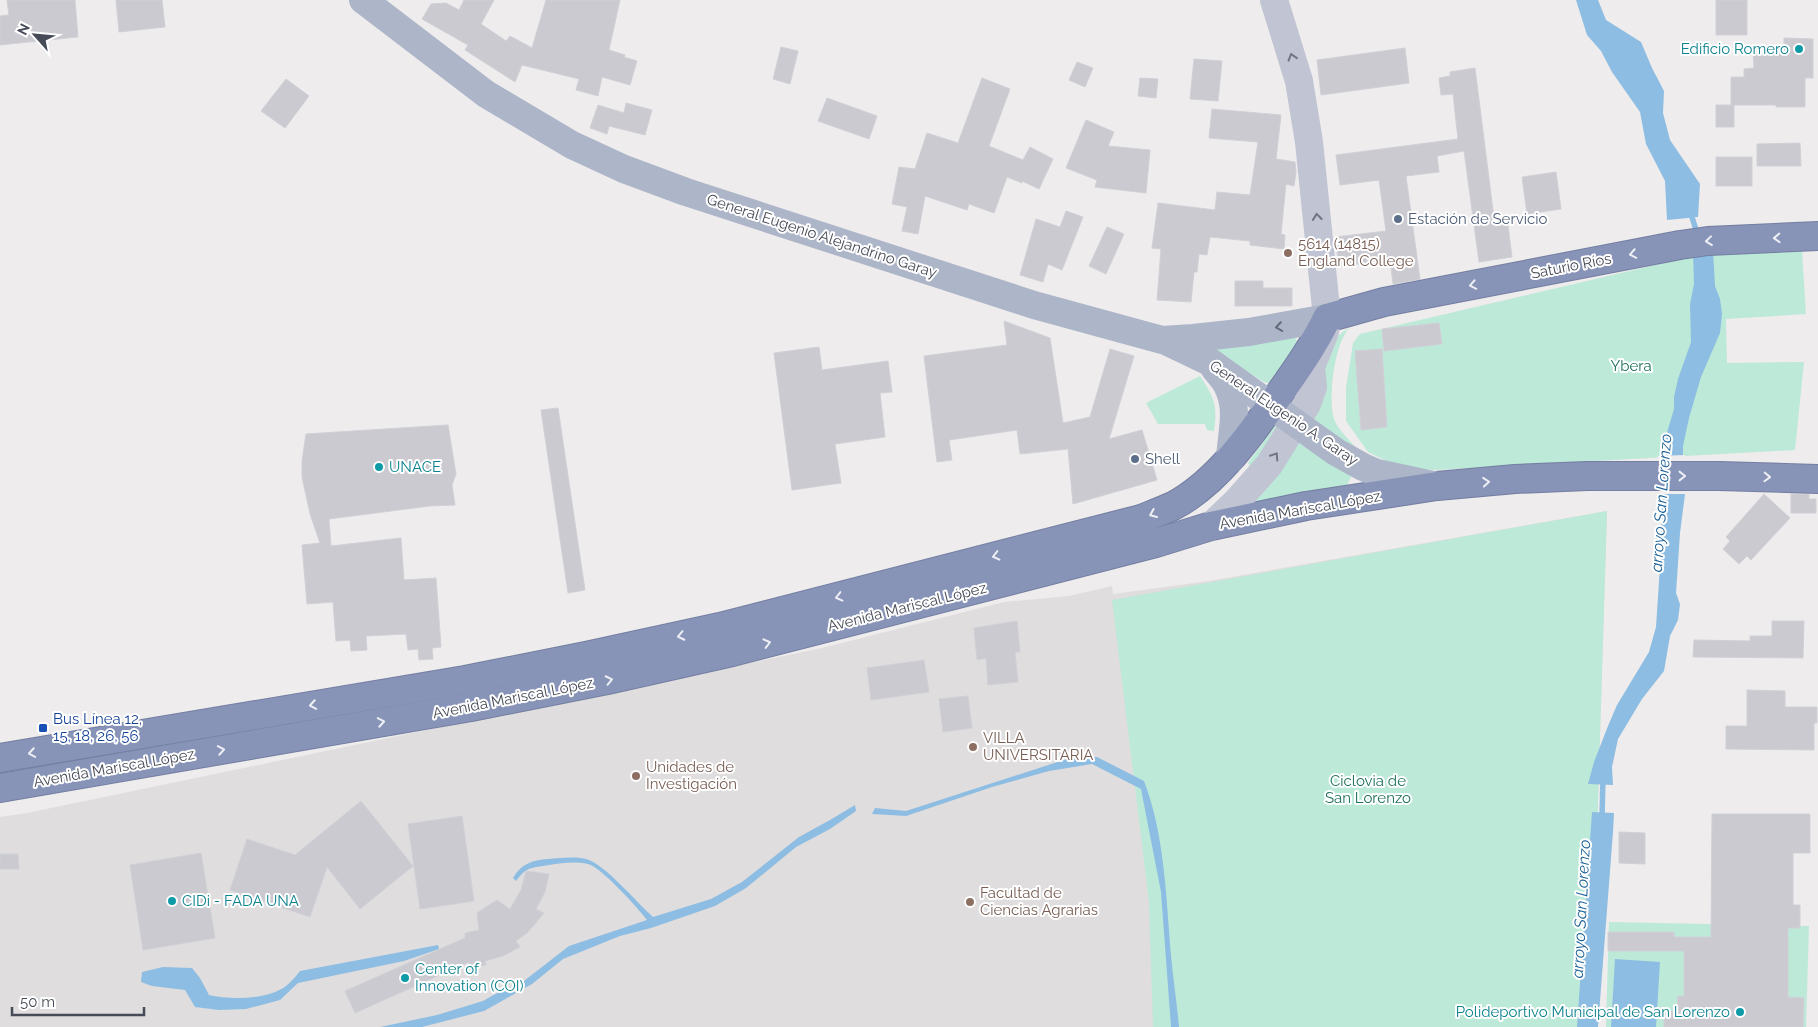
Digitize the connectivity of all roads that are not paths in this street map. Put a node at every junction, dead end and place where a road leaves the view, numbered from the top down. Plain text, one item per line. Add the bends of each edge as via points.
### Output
1 (364, 0) edge
2 (1274, 0) edge
3 (1818, 236) edge
4 (1326, 318) junction
5 (1162, 340) junction
6 (1210, 362) junction
7 (1272, 405) junction
8 (1296, 423) junction
9 (1230, 460) junction
10 (1818, 479) edge
11 (1437, 486) junction
12 (1211, 526) junction
13 (0, 758) edge
14 (0, 788) edge

1 - 5 main road, General Eugenio Alejandrino Garay via 486,94 572,145 624,169 1026,302
4 -> 2 street via 1309,142 1299,81
3 -> 4 highway, Saturio Ríos via 1680,245 1384,302
4 -> 5 main road, General Eugenio Alejandrino Garay via 1249,332
4 - 7 highway, Avenida Mariscal López via 1308,353
4 - 8 street via 1325,332 1312,367 1312,393
5 - 6 main road, General Eugenio A. Garay
6 - 7 main road, General Eugenio A. Garay
6 - 9 main road via 1228,386 1234,408
7 - 8 main road, General Eugenio A. Garay
7 - 9 highway, Avenida Mariscal López
8 - 11 main road, General Eugenio A. Garay via 1363,468 1377,474
12 -> 8 street via 1269,464
9 -> 13 highway, Avenida Mariscal López via 1173,505 1141,519 720,628 465,680
11 -> 10 highway, Avenida Mariscal López via 1515,479 1646,476
11 - 12 highway, Avenida Mariscal López via 1306,506
14 -> 12 highway, Avenida Mariscal López via 471,707 607,680 732,652

